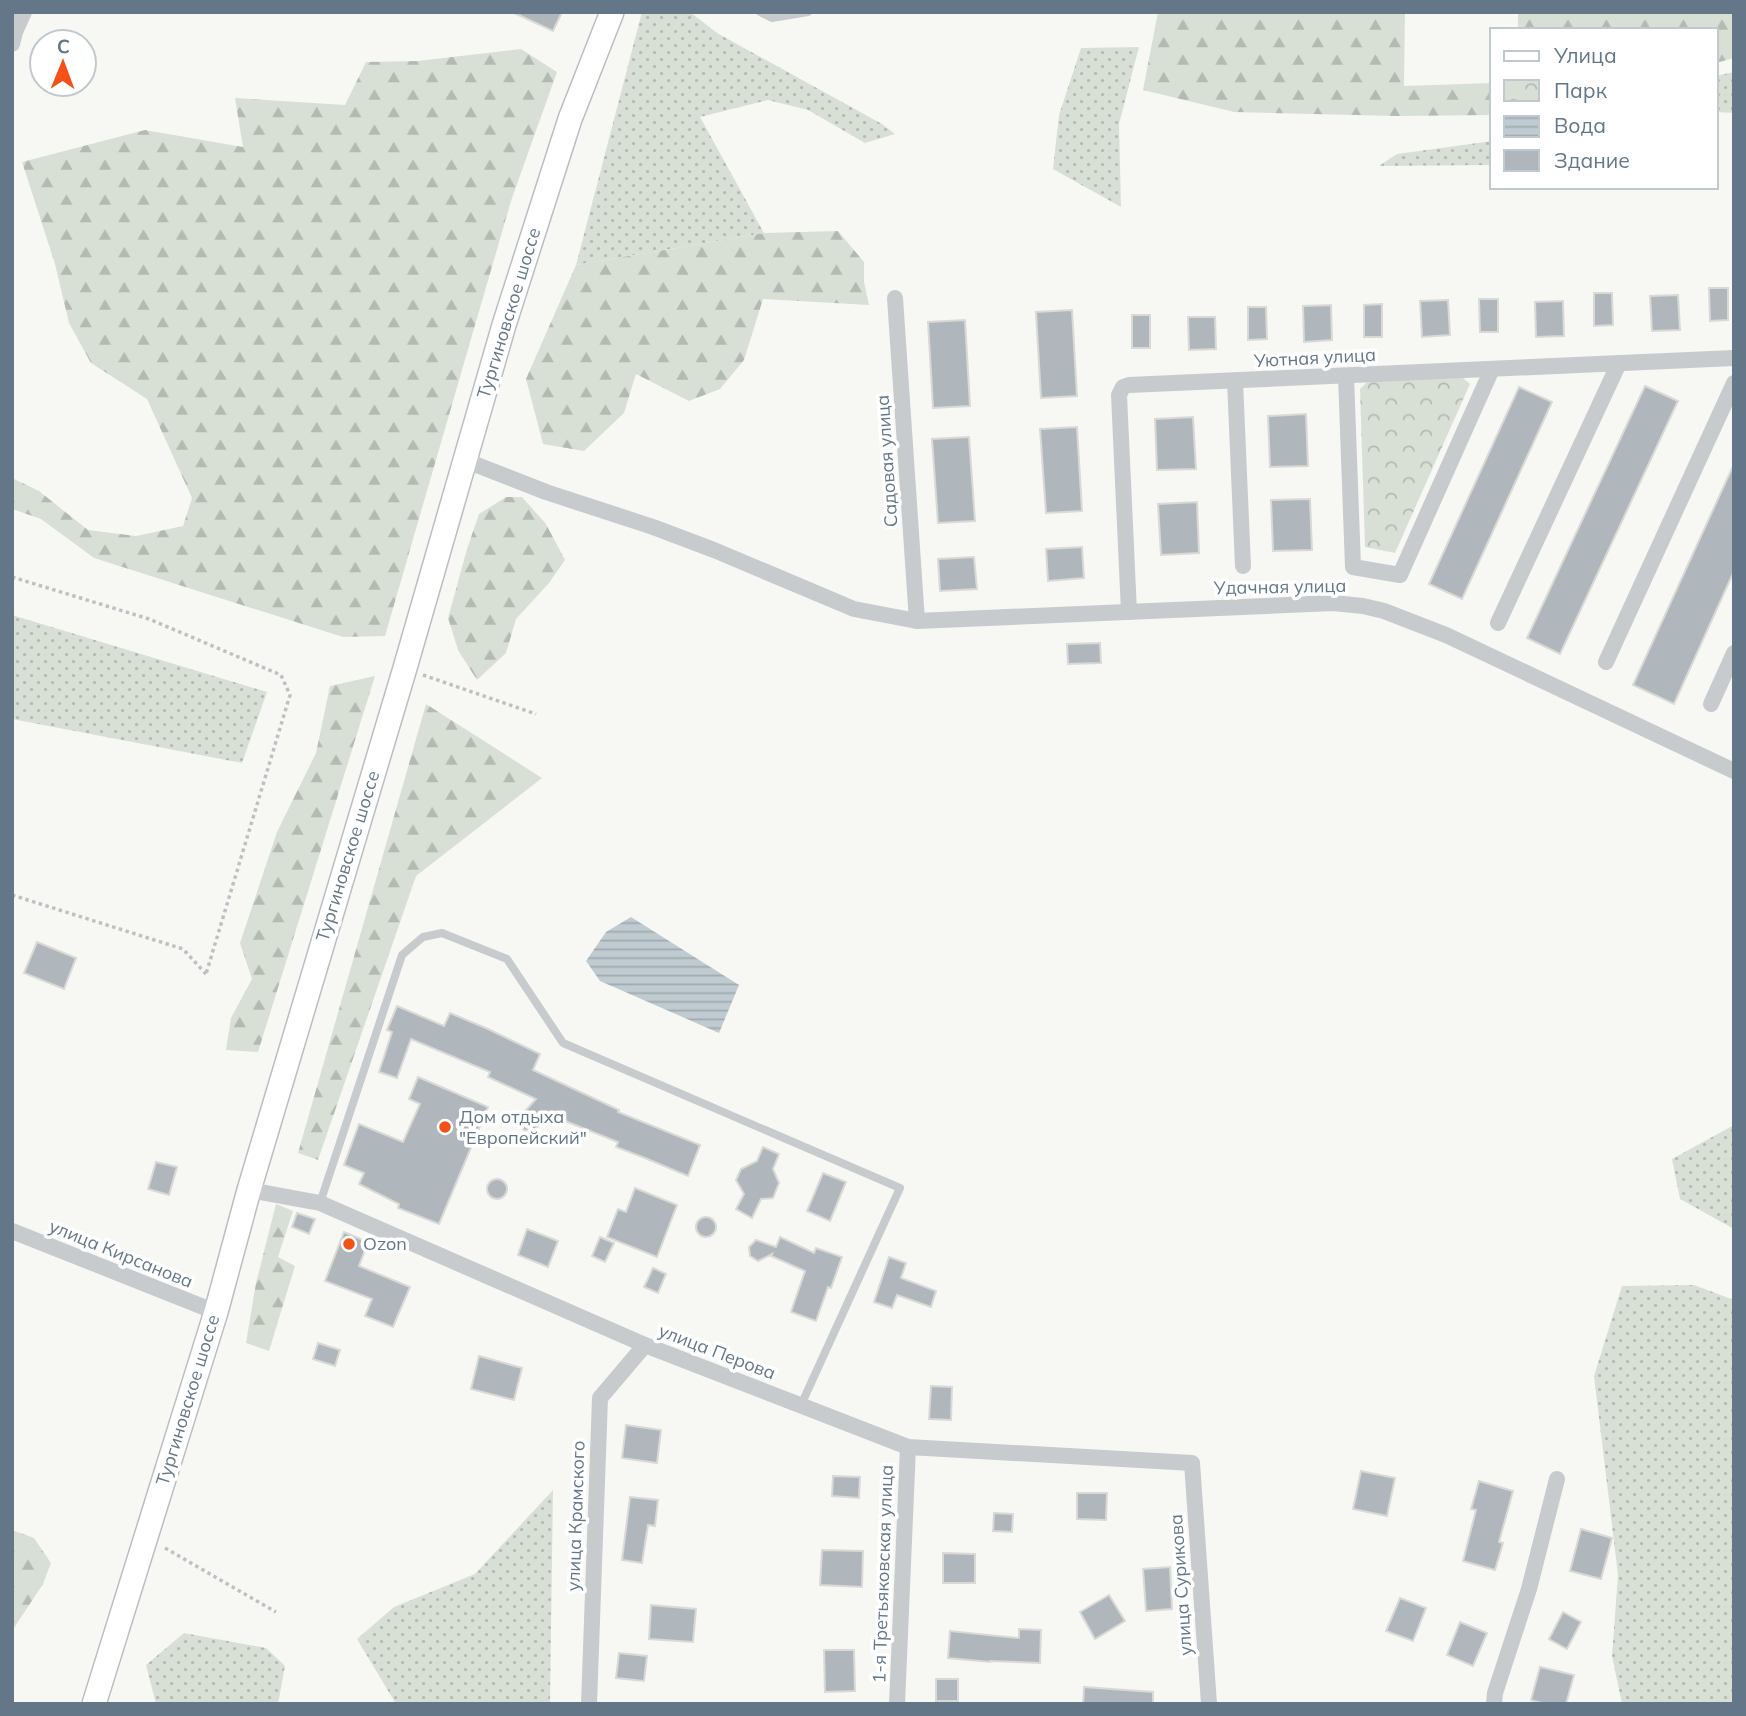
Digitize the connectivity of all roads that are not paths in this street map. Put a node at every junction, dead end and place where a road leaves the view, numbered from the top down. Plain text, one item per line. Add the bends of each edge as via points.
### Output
1 (24, 12) edge
2 (612, 12) edge
3 (760, 12) edge
4 (808, 12) edge
5 (12, 44) edge
6 (895, 298) dead end
7 (1734, 358) edge
8 (1619, 363) junction
9 (1492, 369) junction
10 (1346, 376) junction
11 (1235, 381) junction
12 (1734, 383) edge
13 (464, 460) junction
14 (1243, 566) dead end
15 (1129, 611) junction
16 (917, 621) junction
17 (1498, 624) dead end
18 (1734, 653) edge
19 (1605, 662) dead end
20 (1711, 704) dead end
21 (1734, 772) edge
22 (249, 1190) junction
23 (320, 1203) junction
24 (12, 1231) edge
25 (216, 1312) junction
26 (645, 1345) junction
27 (801, 1405) junction
28 (908, 1447) junction
29 (1192, 1463) joint
30 (1557, 1479) dead end
31 (94, 1704) edge
32 (589, 1704) edge
33 (897, 1704) edge
34 (1209, 1704) edge
35 (1494, 1704) edge

1 - 5 street
2 - 13 main road, Тургиновское шоссе via 561,143
3 - 4 lane via 772,18
6 - 16 street, Садовая улица
7 - 8 street, Уютная улица
8 - 9 street, Уютная улица
8 - 17 street
9 - 10 street, Уютная улица
9 - 10 street via 1400,575 1353,567
10 - 11 street, Уютная улица
11 - 14 street
11 - 15 street, Уютная улица via 1129,385 1120,391
12 - 19 street
13 - 16 street, Удачная улица via 702,545 854,609
13 - 22 main road, Тургиновское шоссе
15 - 16 street, Удачная улица
15 - 21 street, Удачная улица via 1334,603 1384,611 1446,635
18 - 20 street
22 - 23 street, улица Перова
22 - 25 main road, Тургиновское шоссе
23 - 26 street, улица Перова
23 - 27 lane via 402,955 423,937 442,933 508,959 563,1043 900,1188
24 - 25 street, улица Кирсанова
25 - 31 main road, Тургиновское шоссе
26 - 27 street, улица Перова
26 - 32 street, улица Крамского via 600,1398
27 - 28 street, улица Перова
28 - 29 street, улица Перова
28 - 33 street, 1-я Третьяковская улица
29 - 34 street, улица Сурикова
30 - 35 street

